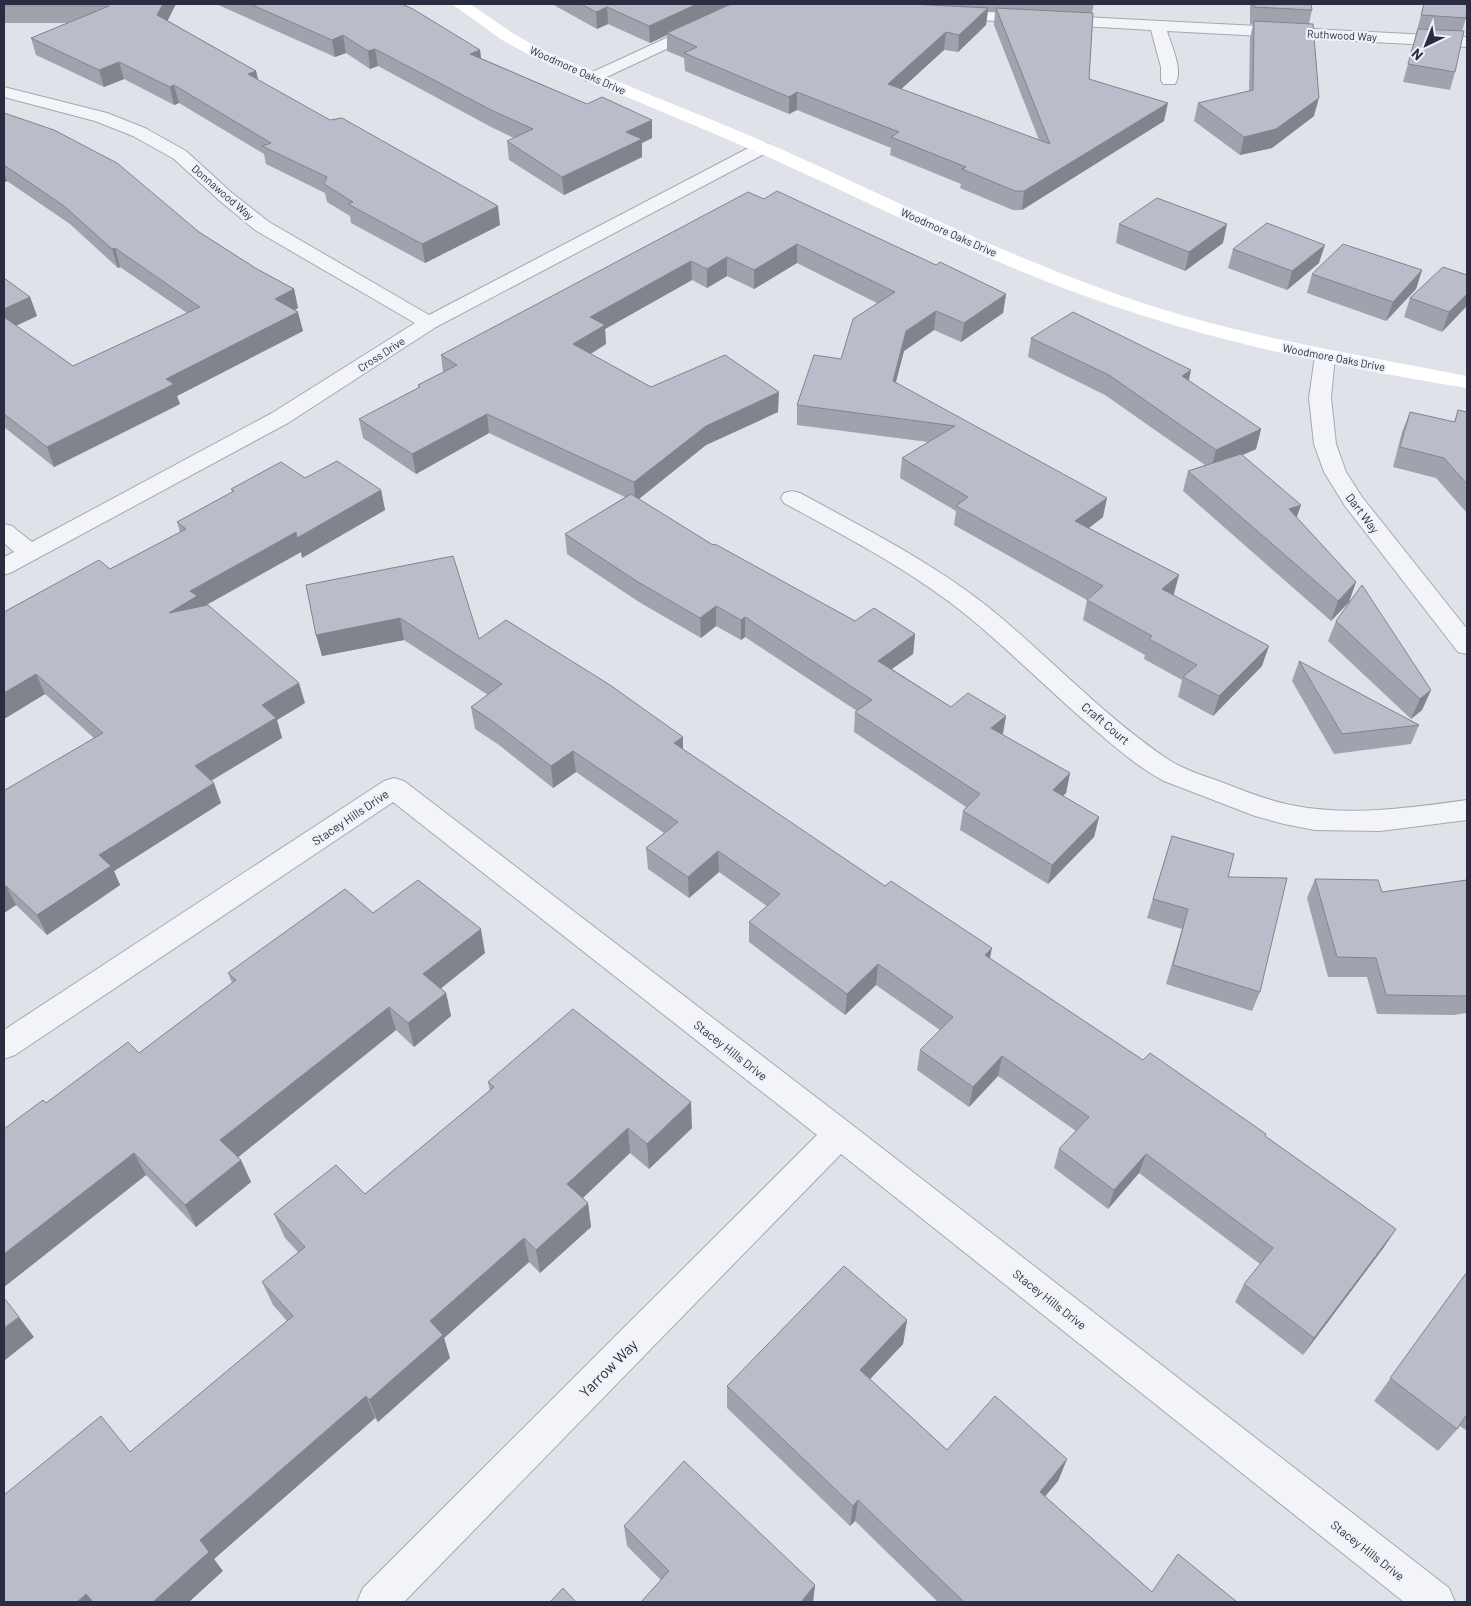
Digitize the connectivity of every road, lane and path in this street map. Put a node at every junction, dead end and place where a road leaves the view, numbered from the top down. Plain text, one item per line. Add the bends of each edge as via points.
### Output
1 (460, 4) edge
2 (932, 15) edge
3 (711, 22) edge
4 (1158, 25) junction
5 (1467, 42) edge
6 (592, 78) junction
7 (1169, 80) dead end
8 (4, 92) edge
9 (762, 148) junction
10 (429, 323) junction
11 (1325, 356) junction
12 (1467, 382) edge
13 (792, 498) dead end
14 (4, 530) edge
15 (30, 553) junction
16 (4, 567) edge
17 (1467, 646) edge
18 (1467, 810) edge
19 (4, 1046) edge
20 (840, 1134) junction
21 (377, 1602) edge
22 (1435, 1602) edge

1 - 6 street, Woodmore Oaks Drive via 508,37
2 - 4 street, Ruthwood Way
3 - 6 street
4 - 5 street, Ruthwood Way
4 - 7 street
6 - 9 street, Woodmore Oaks Drive
8 - 10 street, Donnawood Way via 85,112 139,132 180,155 262,226
9 - 10 street, Cross Drive
9 - 11 street, Woodmore Oaks Drive via 1068,283 1148,311 1236,336
10 - 15 street, Cross Drive via 280,418
11 - 12 street, Woodmore Oaks Drive
11 - 17 street, Dart Way via 1320,398 1325,444 1335,472 1353,501
13 - 18 street, Craft Court via 917,568 977,612 1113,730 1160,766 1191,782 1257,807 1332,821 1396,820
14 - 15 street
15 - 16 street, Cross Drive
19 - 20 street, Stacey Hills Drive via 394,788
20 - 21 street, Yarrow Way
20 - 22 street, Stacey Hills Drive

